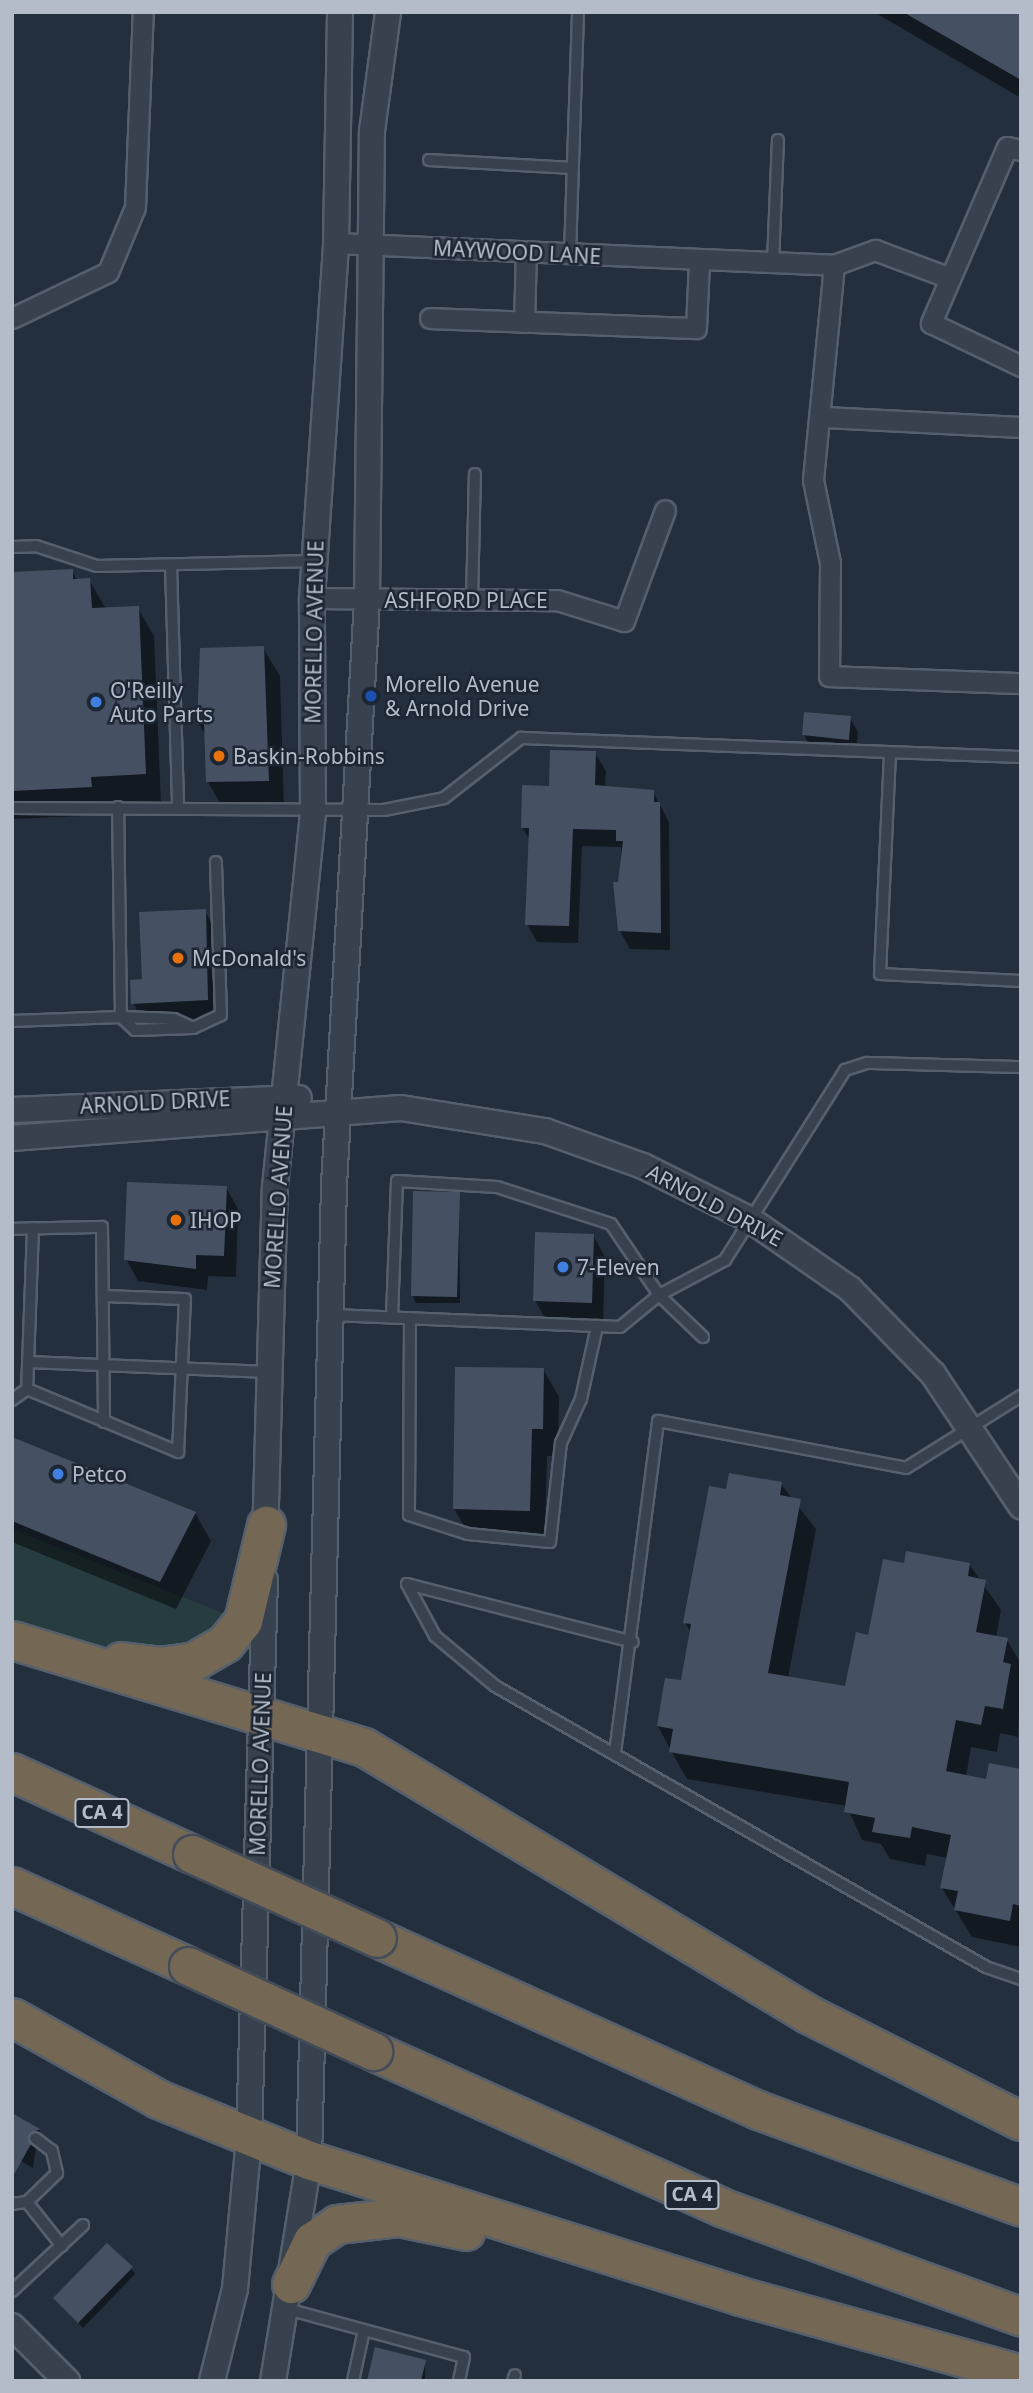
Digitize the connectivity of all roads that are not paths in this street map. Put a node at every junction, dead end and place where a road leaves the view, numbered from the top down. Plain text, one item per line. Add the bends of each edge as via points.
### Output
1 (143, 12) edge
2 (340, 12) edge
3 (388, 12) edge
4 (578, 12) edge
5 (778, 140) dead end
6 (1021, 150) edge
7 (429, 160) dead end
8 (573, 168) junction
9 (336, 243) junction
10 (370, 244) junction
11 (526, 252) junction
12 (570, 254) junction
13 (699, 261) junction
14 (773, 263) junction
15 (834, 265) junction
16 (950, 278) junction
17 (12, 318) edge
18 (430, 318) dead end
19 (524, 322) junction
20 (1021, 366) edge
21 (824, 417) junction
22 (1021, 427) edge
23 (474, 474) dead end
24 (665, 510) dead end
25 (12, 547) edge
26 (314, 561) junction
27 (171, 566) junction
28 (312, 598) junction
29 (367, 600) junction
30 (472, 602) junction
31 (1021, 682) edge
32 (890, 753) junction
33 (1021, 757) edge
34 (118, 807) junction
35 (178, 807) junction
36 (12, 808) edge
37 (351, 811) junction
38 (313, 813) junction
39 (216, 862) dead end
40 (1021, 981) edge
41 (121, 1017) junction
42 (12, 1021) edge
43 (1021, 1068) edge
44 (285, 1095) junction
45 (337, 1108) junction
46 (12, 1110) edge
47 (283, 1122) junction
48 (12, 1138) edge
49 (749, 1219) junction
50 (33, 1228) junction
51 (12, 1229) edge
52 (659, 1295) junction
53 (103, 1296) junction
54 (331, 1315) junction
55 (392, 1317) junction
56 (411, 1318) junction
57 (597, 1326) junction
58 (703, 1337) dead end
59 (28, 1362) junction
60 (104, 1366) junction
61 (182, 1368) junction
62 (270, 1372) junction
63 (27, 1390) junction
64 (1021, 1396) edge
65 (12, 1400) edge
66 (104, 1422) junction
67 (973, 1425) junction
68 (1021, 1506) edge
69 (266, 1525) junction
70 (12, 1640) edge
71 (633, 1642) junction
72 (69, 1658) junction
73 (261, 1721) junction
74 (319, 1737) junction
75 (615, 1753) junction
76 (12, 1772) edge
77 (12, 1886) edge
78 (1021, 1979) edge
79 (12, 2017) edge
80 (1021, 2121) edge
81 (35, 2138) dead end
82 (249, 2138) junction
83 (309, 2160) junction
84 (27, 2202) junction
85 (12, 2204) edge
86 (1021, 2207) edge
87 (83, 2225) dead end
88 (537, 2232) junction
89 (62, 2246) junction
90 (12, 2291) edge
91 (289, 2297) junction
92 (1021, 2317) edge
93 (12, 2326) edge
94 (364, 2330) junction
95 (1021, 2374) edge
96 (67, 2381) edge
97 (212, 2381) edge
98 (273, 2381) edge
99 (353, 2381) edge
100 (459, 2381) edge

1 - 17 street via 135,206 108,272
2 - 9 street, MORELLO AVENUE
3 - 10 street via 372,131
4 - 8 lane
5 - 14 lane
6 - 16 street via 1007,147
7 - 8 lane
8 - 12 lane
9 - 10 street, MAYWOOD LANE
9 - 26 street, MORELLO AVENUE
10 - 11 street, MAYWOOD LANE
10 - 29 street
11 - 12 street, MAYWOOD LANE
11 - 19 street
12 - 13 street, MAYWOOD LANE
13 - 14 street, MAYWOOD LANE
13 - 19 street via 696,328
14 - 15 street, MAYWOOD LANE
15 - 16 street, MAYWOOD LANE via 876,250
15 - 21 street
16 - 20 street via 931,323
18 - 19 street
21 - 22 street
21 - 31 street via 814,481 830,563 829,676
23 - 30 lane
24 - 30 street, ASHFORD PLACE via 624,621 557,600
25 - 27 lane via 36,546 97,566
26 - 27 lane
26 - 28 street, MORELLO AVENUE
27 - 35 lane
28 - 29 street, ASHFORD PLACE
28 - 38 street, MORELLO AVENUE
29 - 30 street, ASHFORD PLACE
29 - 37 street
32 - 33 lane
32 - 37 lane via 521,738 444,798
32 - 40 lane via 880,974
34 - 35 lane
34 - 36 lane
34 - 41 lane
35 - 38 lane
37 - 38 lane
37 - 45 street
38 - 44 street, MORELLO AVENUE
39 - 41 lane via 221,1015 193,1028 174,1018
41 - 42 lane
43 - 49 lane via 867,1062 845,1070
44 - 45 street, ARNOLD DRIVE
44 - 46 street, ARNOLD DRIVE
44 - 47 street, MORELLO AVENUE
45 - 47 street, ARNOLD DRIVE
45 - 49 street, ARNOLD DRIVE via 401,1108 545,1131 643,1166
45 - 54 street
47 - 48 street, ARNOLD DRIVE
47 - 62 street, MORELLO AVENUE
49 - 52 lane via 725,1260
49 - 67 street, ARNOLD DRIVE via 850,1289 933,1374
50 - 51 lane
50 - 53 lane via 102,1227
50 - 59 lane
52 - 55 lane via 611,1224 497,1187 397,1181
52 - 57 lane via 620,1327
52 - 58 lane
53 - 60 lane
53 - 61 lane via 185,1299
54 - 55 lane
54 - 74 street
55 - 56 lane
56 - 57 lane
56 - 57 lane via 409,1515 468,1534 550,1542 561,1443 580,1399
59 - 60 lane
59 - 63 lane
60 - 61 lane
60 - 66 lane
61 - 62 lane
61 - 66 lane via 178,1452
62 - 69 street, MORELLO AVENUE
63 - 65 lane
63 - 66 lane
64 - 67 lane
67 - 68 street, ARNOLD DRIVE
67 - 71 lane via 906,1468 658,1421
69 - 72 highway via 243,1621 225,1643 194,1661 160,1666
69 - 73 street, MORELLO AVENUE
70 - 72 highway
71 - 75 lane
71 - 75 lane via 407,1584 435,1636 495,1686
72 - 73 highway
73 - 74 highway
73 - 82 street, MORELLO AVENUE
74 - 80 highway via 363,1747 808,2014
74 - 83 street
75 - 78 lane via 986,1967
76 - 86 highway, CA 4, bridge via 758,2110
77 - 92 highway, CA 4, bridge via 721,2207
79 - 82 highway via 158,2099
81 - 84 lane via 52,2151 57,2173
82 - 83 highway
82 - 97 street, MORELLO AVENUE via 235,2289
83 - 88 highway
83 - 91 street
84 - 85 lane
84 - 89 lane
87 - 89 lane
88 - 91 highway via 470,2232 398,2217 337,2224 312,2241
88 - 95 highway
89 - 90 lane
91 - 94 lane
91 - 98 street
93 - 96 street
94 - 99 lane
94 - 100 lane via 464,2357

